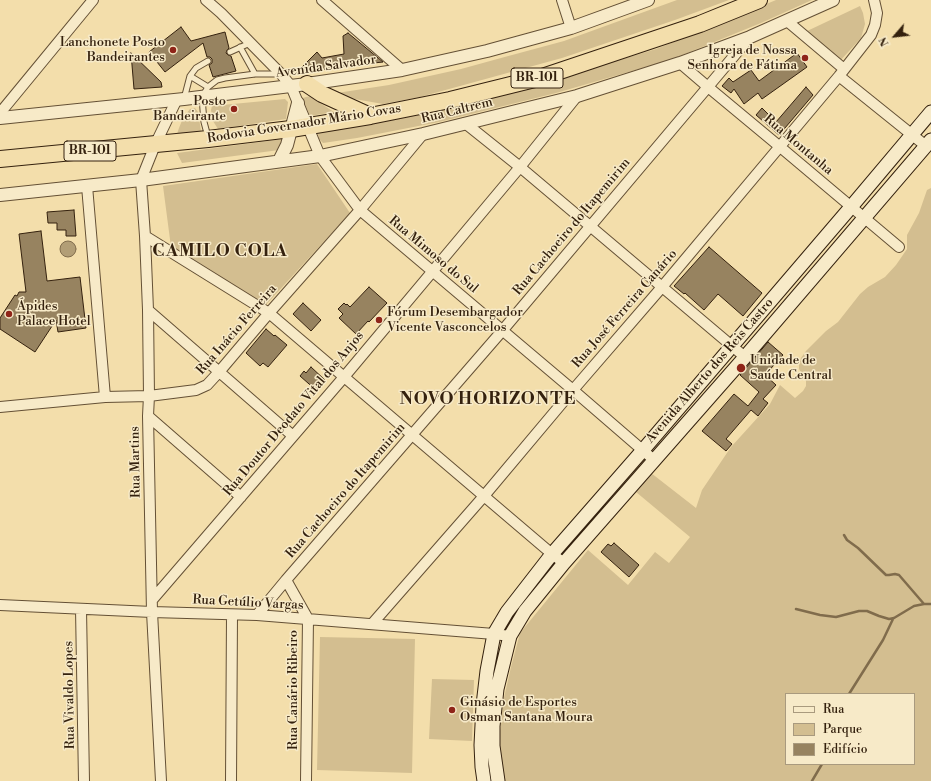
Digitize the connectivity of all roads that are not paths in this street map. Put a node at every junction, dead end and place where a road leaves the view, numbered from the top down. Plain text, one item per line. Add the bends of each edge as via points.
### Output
1 (93, 0) edge
2 (206, 0) edge
3 (322, 0) edge
4 (562, 0) edge
5 (648, 0) edge
6 (759, 0) edge
7 (834, 0) edge
8 (874, 0) edge
9 (787, 21) junction
10 (571, 28) junction
11 (750, 37) junction
12 (250, 43) junction
13 (240, 47) junction
14 (230, 52) dead end
15 (208, 61) dead end
16 (680, 63) junction
17 (402, 70) junction
18 (841, 72) junction
19 (255, 74) junction
20 (280, 74) junction
21 (190, 76) junction
22 (307, 84) junction
23 (291, 86) junction
24 (708, 87) junction
25 (205, 92) junction
26 (577, 96) junction
27 (180, 99) junction
28 (298, 103) junction
29 (931, 112) edge
30 (0, 113) edge
31 (370, 116) junction
32 (0, 118) edge
33 (465, 123) junction
34 (307, 127) junction
35 (291, 129) junction
36 (423, 134) junction
37 (912, 135) junction
38 (208, 139) junction
39 (928, 143) edge
40 (155, 144) junction
41 (779, 146) junction
42 (320, 156) junction
43 (0, 159) edge
44 (279, 161) junction
45 (520, 167) junction
46 (141, 180) junction
47 (87, 186) junction
48 (0, 195) edge
49 (851, 207) junction
50 (360, 210) junction
51 (864, 218) junction
52 (590, 226) junction
53 (145, 236) junction
54 (899, 247) dead end
55 (431, 271) junction
56 (662, 287) junction
57 (148, 310) junction
58 (269, 313) junction
59 (502, 331) junction
60 (732, 346) junction
61 (745, 357) junction
62 (219, 372) junction
63 (344, 377) junction
64 (573, 390) junction
65 (149, 396) junction
66 (104, 397) junction
67 (0, 407) edge
68 (148, 416) junction
69 (412, 435) junction
70 (293, 436) junction
71 (643, 450) junction
72 (654, 460) junction
73 (484, 496) junction
74 (241, 497) junction
75 (552, 554) junction
76 (564, 563) junction
77 (286, 580) junction
78 (152, 600) junction
79 (0, 605) edge
80 (81, 609) junction
81 (152, 612) junction
82 (232, 615) junction
83 (258, 615) junction
84 (308, 619) junction
85 (372, 624) junction
86 (494, 634) junction
87 (510, 636) junction
88 (84, 781) edge
89 (161, 781) edge
90 (231, 781) edge
91 (306, 781) edge
92 (484, 781) edge
93 (498, 781) edge

1 - 30 street
2 - 12 street
3 - 17 street
4 - 10 street
5 - 10 street, Avenida Salvador
6 - 31 highway, Rodovia Governador Mário Covas / BR-101 via 700,24 539,78
7 - 9 street, Rua Caltrem
8 - 18 street, Rua José Ferreira Canário via 877,14 871,35
9 - 11 street, Rua Caltrem
9 - 18 street
10 - 17 street, Avenida Salvador
11 - 16 street, Rua Caltrem
11 - 24 street, Rua Cachoeiro do Itapemirim
12 - 13 lane
12 - 20 street
13 - 14 lane
13 - 19 lane
15 - 21 lane via 196,68
16 - 24 street, Rua Montanha
16 - 26 street, Rua Caltrem
17 - 22 street, Avenida Salvador
18 - 37 street
18 - 41 street, Rua José Ferreira Canário
19 - 20 lane
19 - 25 lane via 217,80
20 - 23 street
21 - 25 lane
21 - 27 lane
22 - 23 street, Avenida Salvador
22 - 31 highway via 322,94
23 - 25 street, Avenida Salvador
23 - 28 street, Rua Mimoso do Sul
24 - 41 street, Rua Montanha
24 - 52 street, Rua Cachoeiro do Itapemirim
25 - 27 street, Avenida Salvador
25 - 38 lane via 202,109
26 - 33 street, Rua Caltrem
26 - 45 street, Rua Doutor Deodato Vital dos Anjos
27 - 32 street, Avenida Salvador
27 - 40 street, Rua Martins
28 - 34 street, Rua Mimoso do Sul
28 - 35 street
29 - 37 main road, Avenida Alberto dos Reis Castro
31 - 34 highway, Rodovia Governador Mário Covas / BR-101
33 - 36 street, Rua Caltrem
33 - 45 street
34 - 35 highway, Rodovia Governador Mário Covas / BR-101
34 - 42 street, Rua Mimoso do Sul
35 - 38 highway, Rodovia Governador Mário Covas / BR-101
35 - 44 street
36 - 42 street, Rua Caltrem
36 - 50 street, Rua Inácio Ferreira
37 - 39 street
37 - 49 main road, Avenida Alberto dos Reis Castro
38 - 40 highway, Rodovia Governador Mário Covas / BR-101
39 - 51 main road, Avenida Alberto dos Reis Castro
40 - 43 highway, Rodovia Governador Mário Covas / BR-101
40 - 46 street, Rua Martins
41 - 49 street, Rua Montanha
41 - 56 street, Rua José Ferreira Canário
42 - 44 street, Rua Caltrem
42 - 50 street, Rua Mimoso do Sul
44 - 46 street, Rua Caltrem
45 - 52 street
45 - 55 street, Rua Doutor Deodato Vital dos Anjos
46 - 47 street, Rua Caltrem
46 - 53 street, Rua Martins
47 - 48 street, Rua Caltrem
47 - 66 street
49 - 51 street, Rua Montanha
49 - 60 main road, Avenida Alberto dos Reis Castro
50 - 55 street, Rua Mimoso do Sul
50 - 58 street, Rua Inácio Ferreira
51 - 54 street, Rua Montanha
51 - 61 main road, Avenida Alberto dos Reis Castro
52 - 56 street
52 - 59 street, Rua Cachoeiro do Itapemirim
53 - 57 street, Rua Martins
53 - 58 street
55 - 59 street, Rua Mimoso do Sul
55 - 63 street, Rua Doutor Deodato Vital dos Anjos
56 - 60 street
56 - 64 street, Rua José Ferreira Canário
57 - 62 street
57 - 65 street, Rua Martins
58 - 62 street, Rua Inácio Ferreira
58 - 63 street
59 - 64 street, Rua Mimoso do Sul
59 - 69 street, Rua Cachoeiro do Itapemirim
60 - 61 street
60 - 71 main road, Avenida Alberto dos Reis Castro
61 - 72 main road, Avenida Alberto dos Reis Castro
62 - 65 street, Rua Inácio Ferreira via 207,385 196,390
62 - 70 street
63 - 69 street
63 - 70 street, Rua Doutor Deodato Vital dos Anjos
64 - 71 street, Rua Mimoso do Sul
64 - 73 street, Rua José Ferreira Canário
65 - 66 street, Rua Inácio Ferreira
65 - 68 street, Rua Martins
66 - 67 street, Rua Inácio Ferreira
68 - 74 street
68 - 78 street, Rua Martins
69 - 73 street
69 - 77 street, Rua Cachoeiro do Itapemirim
70 - 74 street, Rua Doutor Deodato Vital dos Anjos
71 - 72 street, Rua Mimoso do Sul
71 - 75 main road, Avenida Alberto dos Reis Castro
72 - 76 main road, Avenida Alberto dos Reis Castro
73 - 75 street
73 - 85 street, Rua José Ferreira Canário
74 - 78 street, Rua Doutor Deodato Vital dos Anjos
75 - 76 street
75 - 86 main road, Avenida Alberto dos Reis Castro via 507,612
76 - 87 main road, Avenida Alberto dos Reis Castro via 525,611
77 - 83 street, Rua Cachoeiro do Itapemirim
77 - 84 street, Rua Canário Ribeiro
78 - 81 street, Rua Martins
79 - 80 street, Rua Getúlio Vargas
80 - 81 street, Rua Getúlio Vargas
80 - 88 street, Rua Vivaldo Lopes
81 - 82 street, Rua Getúlio Vargas
81 - 89 street, Rua Martins
82 - 83 street, Rua Getúlio Vargas
82 - 90 street
83 - 84 street, Rua Getúlio Vargas
84 - 85 street, Rua Getúlio Vargas
84 - 91 street, Rua Canário Ribeiro
85 - 86 street, Rua Getúlio Vargas
86 - 87 street, Rua Getúlio Vargas
86 - 92 main road, Avenida Alberto dos Reis Castro via 483,705 481,745
87 - 93 main road, Avenida Alberto dos Reis Castro via 497,689 493,726

